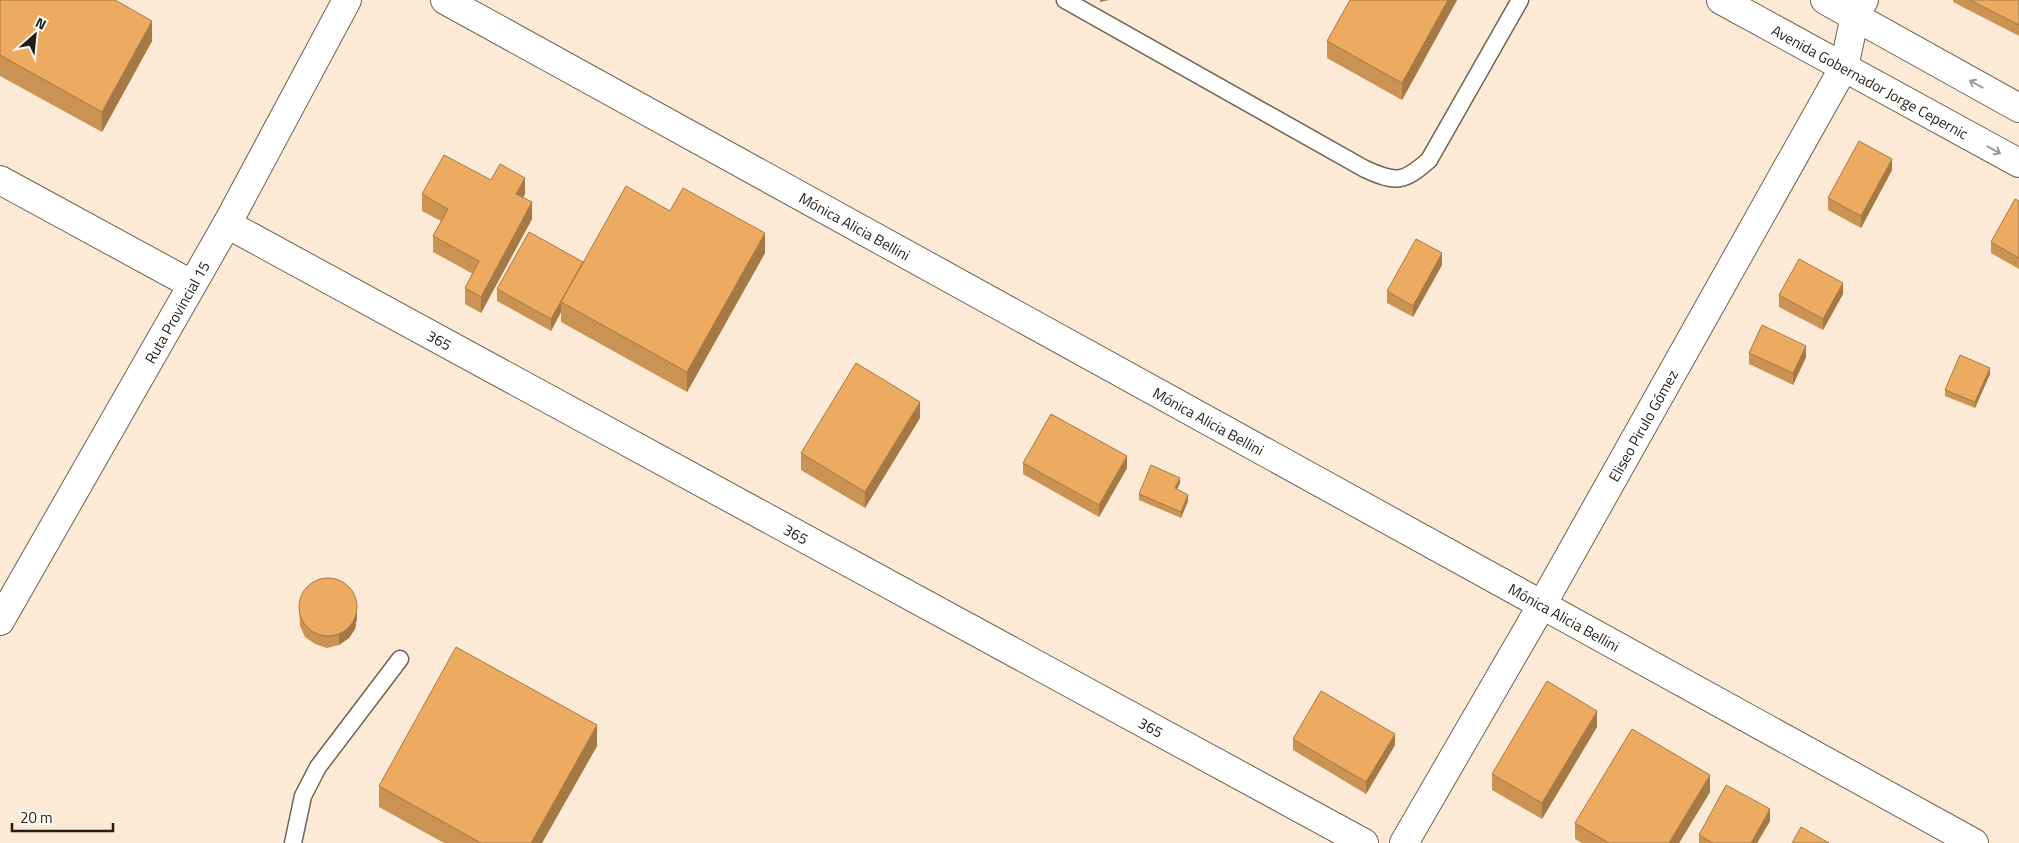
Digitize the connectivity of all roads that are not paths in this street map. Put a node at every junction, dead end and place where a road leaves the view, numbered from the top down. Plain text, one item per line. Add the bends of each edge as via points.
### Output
1 (347, 0) edge
2 (445, 0) edge
3 (1066, 0) edge
4 (1520, 0) edge
5 (1721, 0) edge
6 (1825, 0) edge
7 (1859, 8) edge
8 (1844, 67) junction
9 (2019, 108) edge
10 (2019, 163) edge
11 (0, 180) edge
12 (227, 224) junction
13 (191, 284) junction
14 (1543, 603) junction
15 (0, 621) edge
16 (400, 659) dead end
17 (293, 843) edge
18 (1364, 843) edge
19 (1404, 843) edge
20 (1974, 843) edge

1 - 12 street, Ruta Provincial 15
2 - 14 street, Mónica Alicia Bellini
3 - 4 lane via 1356,164 1390,180 1413,174 1429,160
5 - 8 street, Avenida Gobernador Jorge Cepernic
6 - 7 street
7 - 8 street, Eliseo Pirulo Gómez
9 -> 7 street
8 -> 10 street, Avenida Gobernador Jorge Cepernic
8 - 14 street, Eliseo Pirulo Gómez
11 - 13 street
12 - 13 street, Ruta Provincial 15
12 - 18 street, 365
13 - 15 street, Ruta Provincial 15
14 - 19 street, Eliseo Pirulo Gómez
14 - 20 street, Mónica Alicia Bellini
16 - 17 lane via 318,767 303,796

